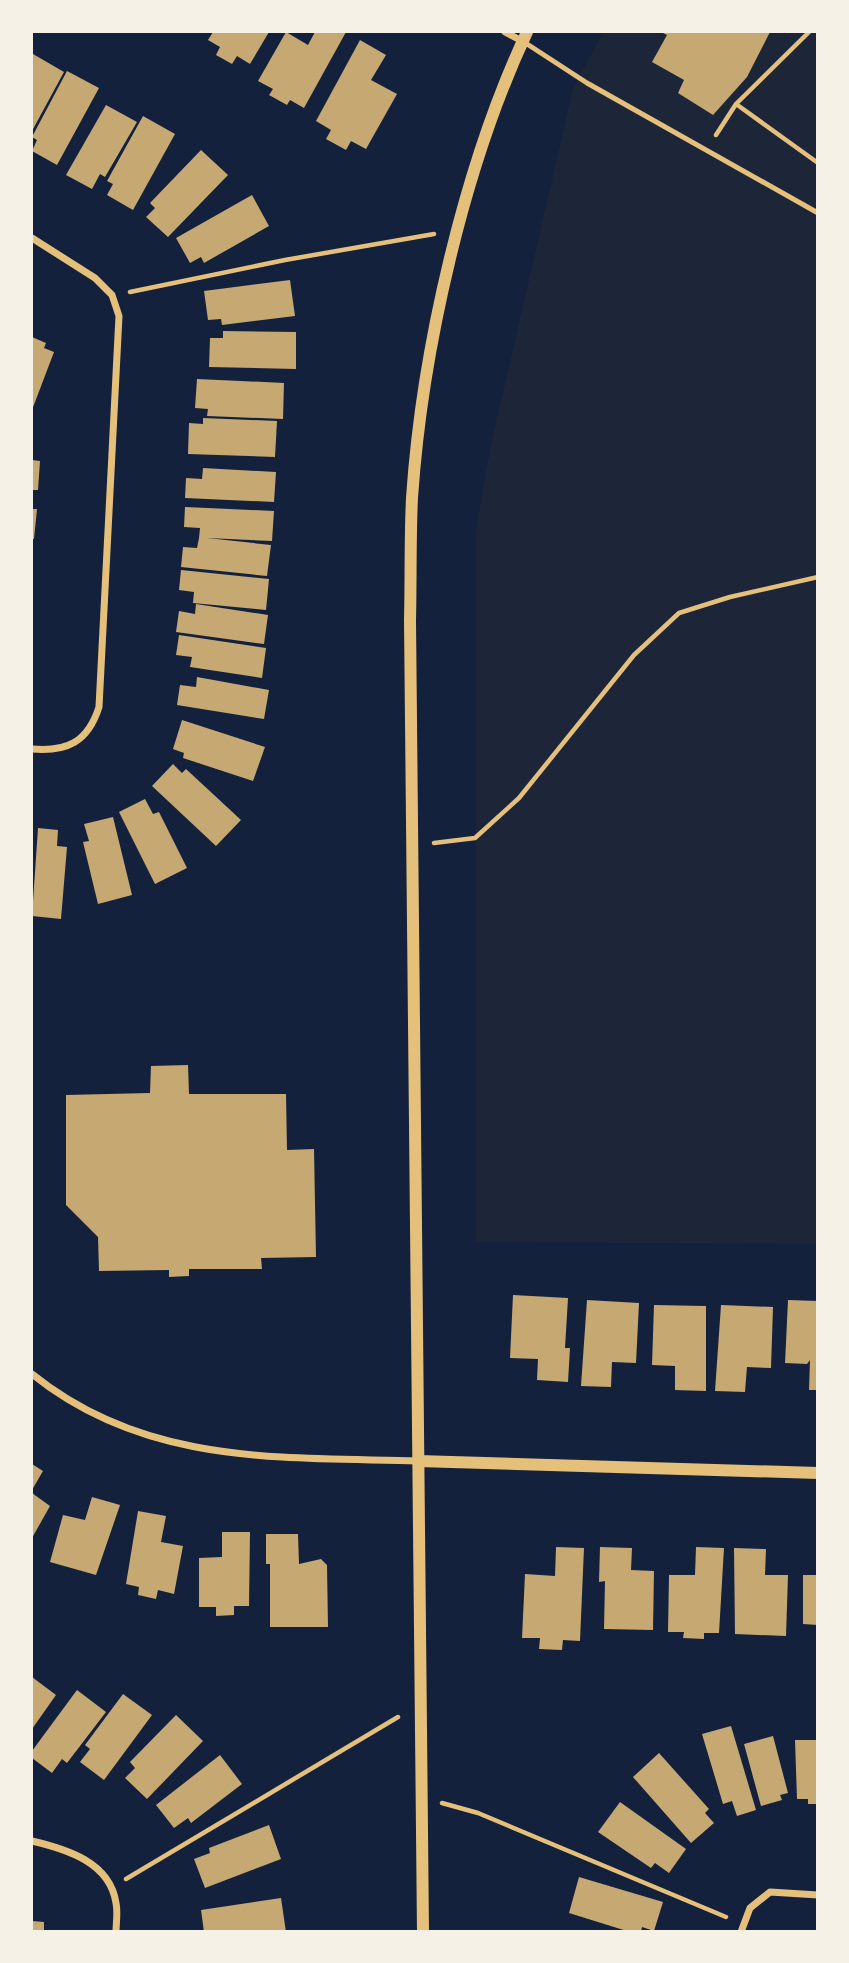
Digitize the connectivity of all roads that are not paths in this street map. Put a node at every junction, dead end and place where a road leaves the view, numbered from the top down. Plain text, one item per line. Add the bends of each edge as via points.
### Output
1 (505, 32) edge
2 (525, 36) edge
3 (817, 214) edge
4 (32, 238) edge
5 (32, 748) edge
6 (32, 1374) edge
7 (418, 1461) junction
8 (817, 1473) edge
9 (32, 1841) edge
10 (817, 1895) edge
11 (741, 1929) edge
12 (116, 1931) edge
13 (423, 1931) edge

1 - 2 street
2 - 3 lane via 587,83
2 - 7 street via 470,191 438,313 425,380 412,498
4 - 5 street via 95,278 112,295 118,316 99,707 83,738 69,747 51,751
6 - 7 street via 96,1415 175,1445 241,1456
7 - 8 street
7 - 13 street
9 - 12 street via 90,1861 111,1889
10 - 11 street via 770,1892 750,1908

